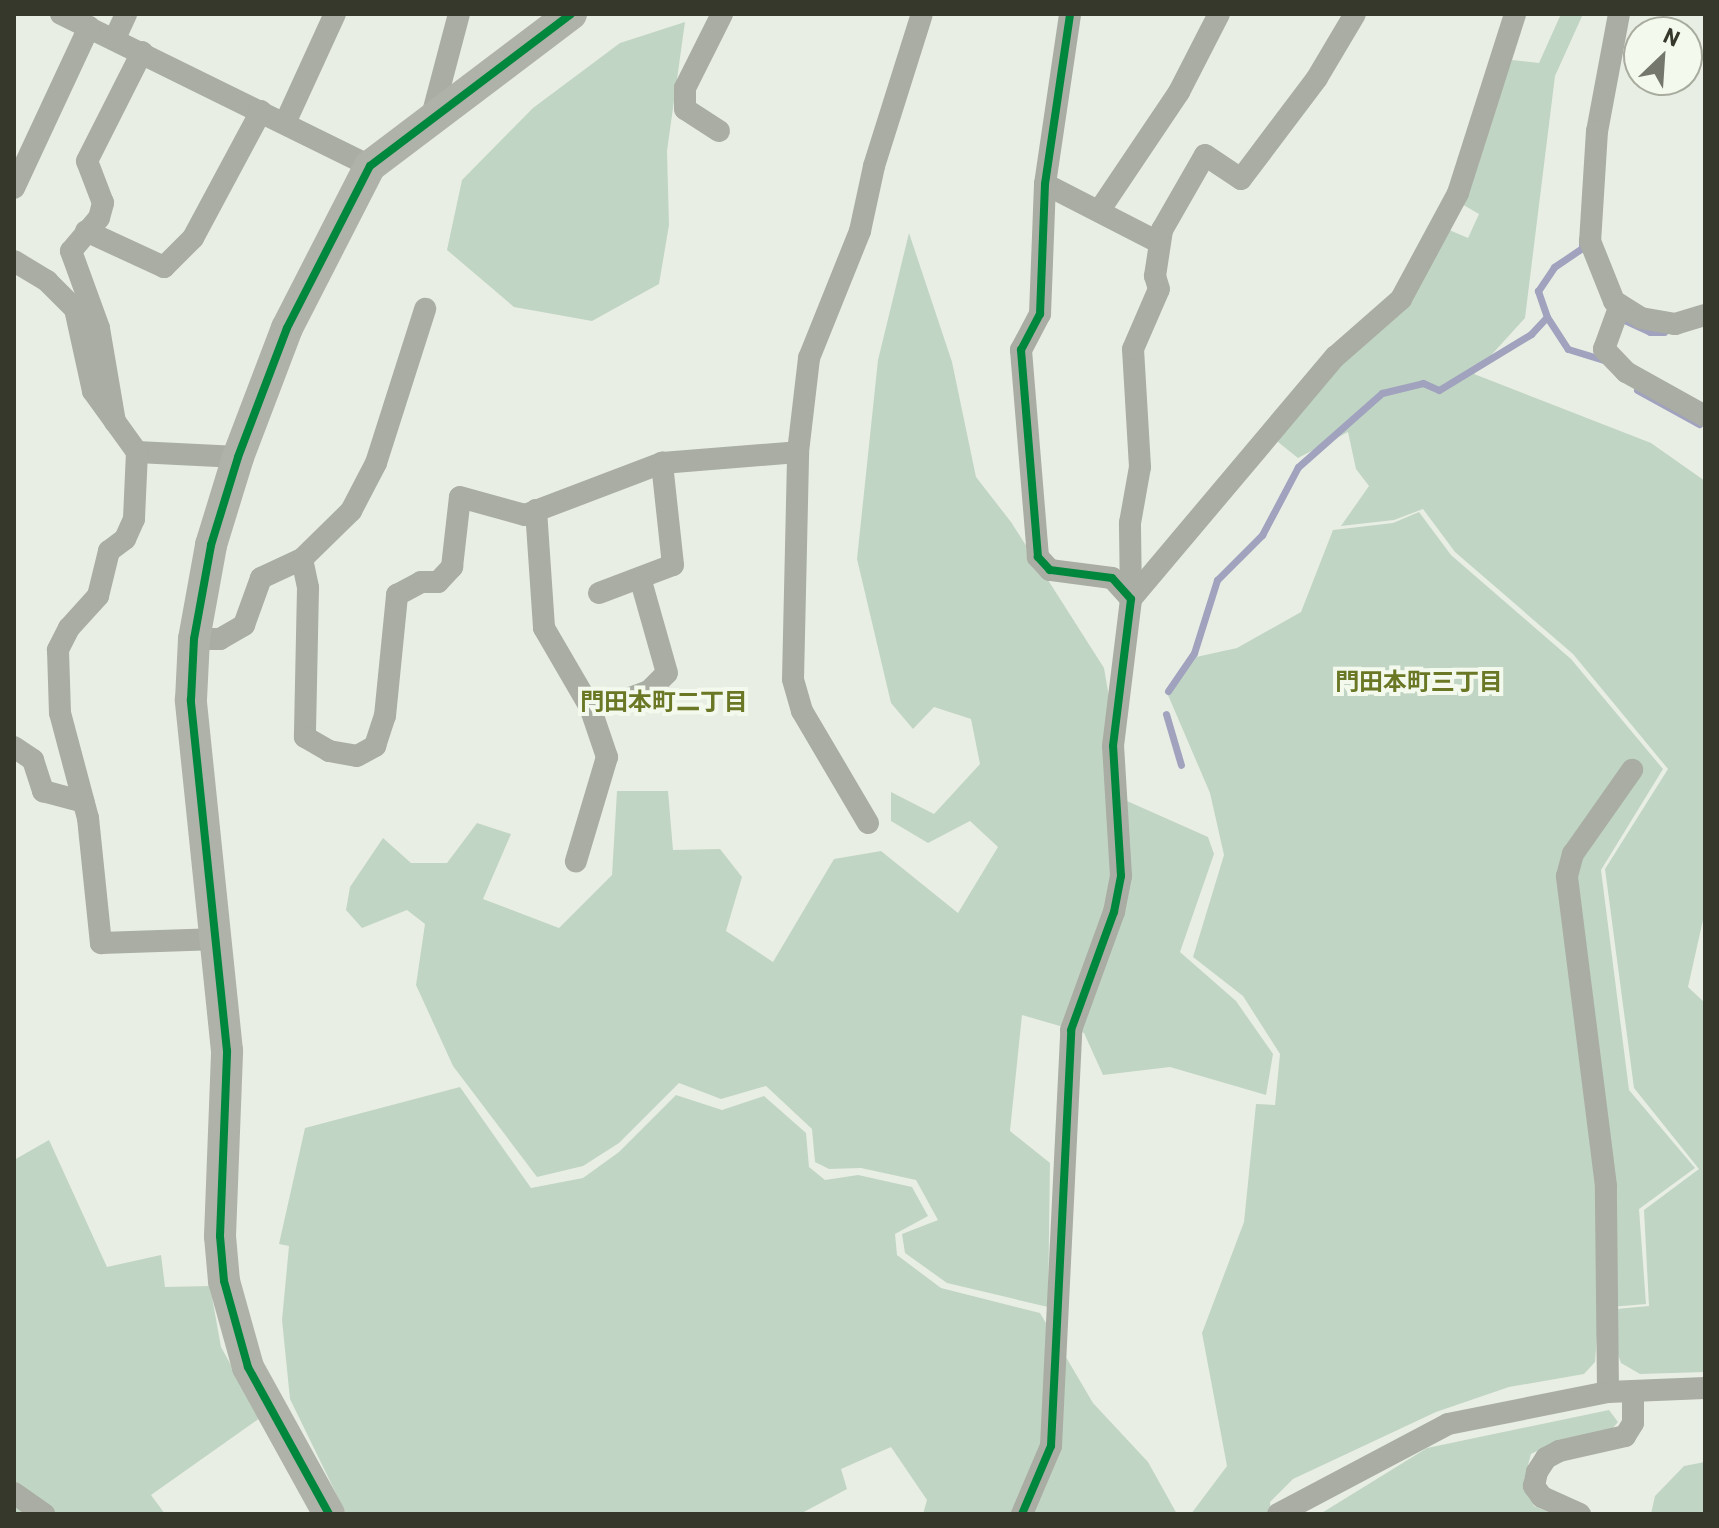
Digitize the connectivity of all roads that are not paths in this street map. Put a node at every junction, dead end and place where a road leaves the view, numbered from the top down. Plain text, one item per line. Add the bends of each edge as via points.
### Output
1 (61, 14) edge
2 (126, 14) edge
3 (335, 14) edge
4 (459, 14) edge
5 (571, 14) edge
6 (722, 14) edge
7 (922, 14) edge
8 (1070, 14) edge
9 (1219, 14) edge
10 (1355, 14) edge
11 (1515, 14) edge
12 (1619, 14) edge
13 (89, 27) junction
14 (115, 38) junction
15 (142, 52) junction
16 (261, 111) junction
17 (432, 116) junction
18 (285, 123) junction
19 (719, 131) dead end
20 (370, 166) junction
21 (1045, 184) junction
22 (14, 188) edge
23 (1099, 211) junction
24 (86, 231) junction
25 (1158, 242) junction
26 (14, 261) edge
27 (425, 309) dead end
28 (1618, 311) junction
29 (1705, 315) edge
30 (1705, 416) edge
31 (115, 422) junction
32 (137, 452) junction
33 (798, 452) junction
34 (238, 457) junction
35 (662, 463) junction
36 (536, 510) junction
37 (302, 559) junction
38 (641, 581) junction
39 (599, 593) dead end
40 (1131, 599) junction
41 (194, 639) junction
42 (627, 699) dead end
43 (14, 747) edge
44 (1632, 770) dead end
45 (84, 802) junction
46 (868, 823) dead end
47 (576, 861) dead end
48 (218, 939) junction
49 (1705, 1388) edge
50 (1633, 1391) junction
51 (1608, 1392) junction
52 (14, 1493) edge
53 (44, 1514) edge
54 (329, 1514) edge
55 (1022, 1514) edge
56 (1278, 1514) edge
57 (1580, 1514) edge

1 - 13 street
2 - 14 street
3 - 18 street
4 - 17 street
5 - 17 street
6 - 19 street via 685,88 685,109
7 - 33 street via 874,166 860,231 809,358
8 - 21 street
9 - 23 street via 1179,92
10 - 25 street via 1317,78 1241,179 1205,155
11 - 40 street via 1458,193 1401,299 1335,357
12 - 28 street via 1597,131 1590,241
13 - 14 street
13 - 22 street
14 - 15 street
15 - 16 street
15 - 24 street via 87,161 103,203 99,218
16 - 18 street
16 - 24 street via 193,238 164,267
17 - 20 street
18 - 20 street
20 - 34 street via 287,328
21 - 23 street
21 - 40 street via 1040,314 1021,350 1038,557 1050,570 1112,578
23 - 25 street
24 - 31 street via 71,251 99,328
25 - 40 street via 1159,289 1133,349 1140,467 1130,523
26 - 31 street via 47,281 75,309 93,391
27 - 37 street via 376,463 351,511
28 - 29 street via 1675,324
28 - 30 street via 1604,349 1626,372
31 - 32 street
32 - 34 street
32 - 45 street via 134,519 125,539 109,551 98,596 69,628 58,650 60,713
33 - 35 street
33 - 46 street via 793,679 802,711
34 - 41 street via 211,545
35 - 36 street
35 - 38 street via 673,565
36 - 37 street via 525,515 460,497 452,567 438,582 421,582 397,595 385,716 375,746 357,756 329,751 305,737 308,588
36 - 47 street via 544,628 590,707 607,757
37 - 41 street via 261,578 244,625 220,639
38 - 39 street
38 - 42 street via 667,673 649,691
40 - 55 street via 1113,746 1121,876 1114,912 1071,1030 1051,1446
41 - 48 street via 191,700
43 - 45 street via 33,760 43,791
44 - 51 street via 1573,854 1567,876 1606,1186
45 - 48 street via 101,943
48 - 54 street via 227,1051 220,1236 224,1281 248,1367
49 - 50 street
50 - 51 street
50 - 57 street via 1633,1423 1625,1436 1559,1451 1537,1472 1534,1486 1542,1497
51 - 56 street via 1448,1424
52 - 53 street

